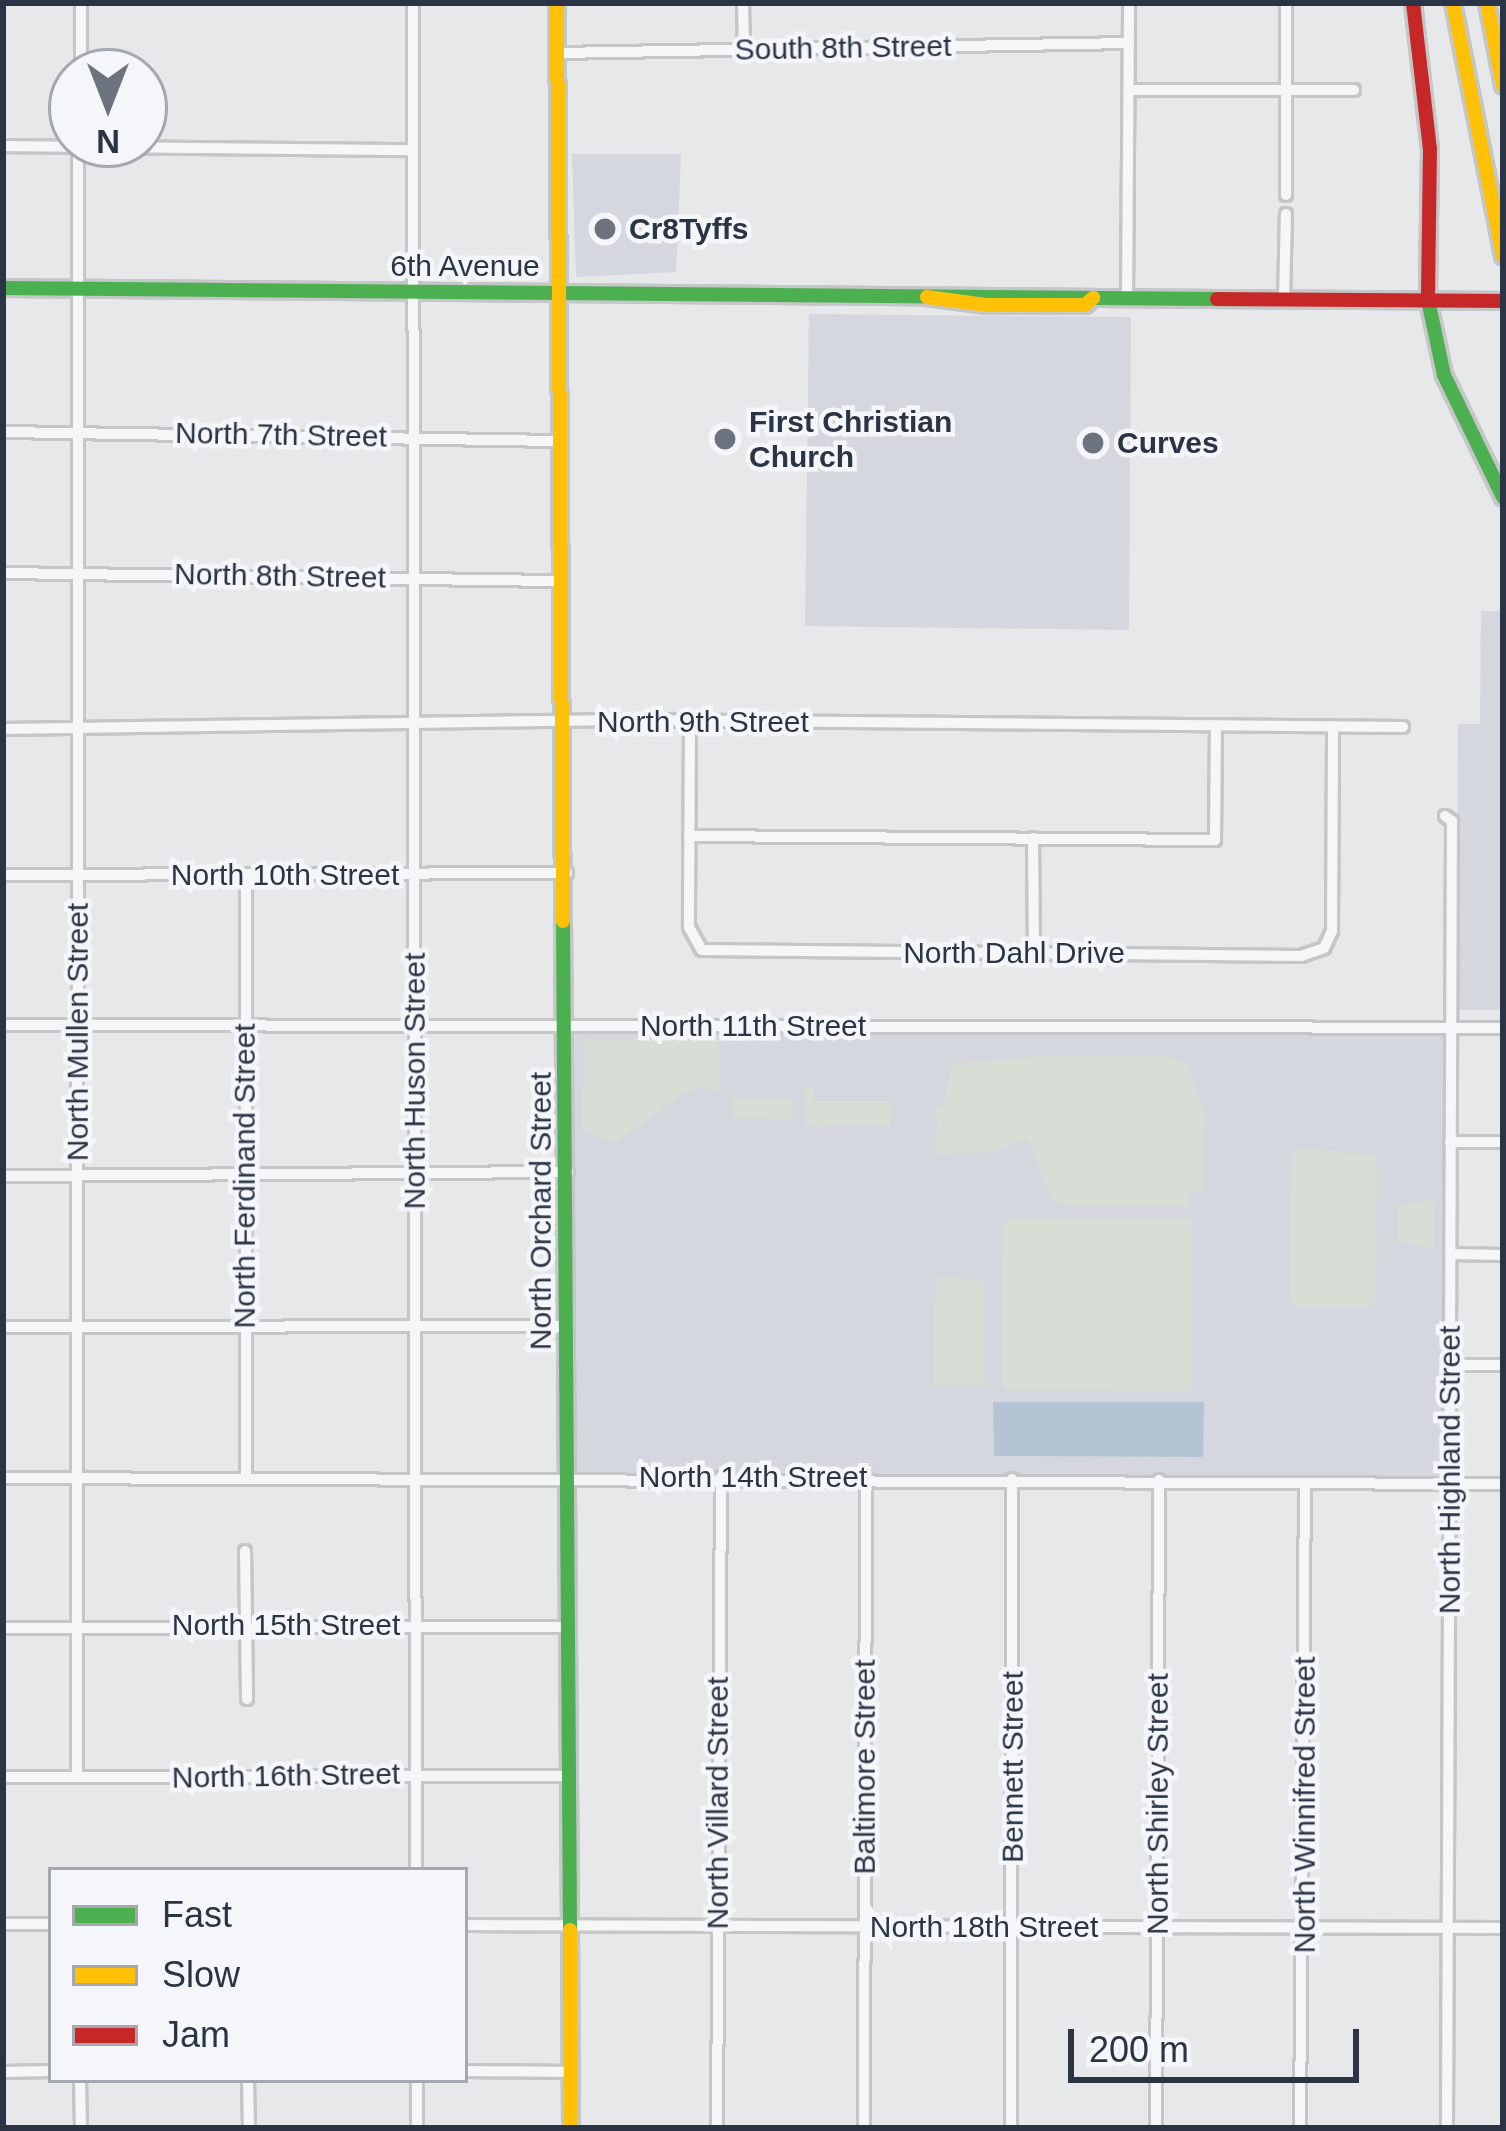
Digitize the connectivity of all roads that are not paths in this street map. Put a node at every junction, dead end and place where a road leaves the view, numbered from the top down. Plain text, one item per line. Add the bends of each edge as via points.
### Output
1 (80, 3) edge
2 (413, 3) edge
3 (557, 3) edge
4 (743, 3) edge
5 (1129, 3) edge
6 (1286, 3) edge
7 (1413, 3) edge
8 (1453, 3) edge
9 (1486, 3) edge
10 (1129, 43) junction
11 (81, 48) edge
12 (744, 49) junction
13 (557, 53) junction
14 (1503, 86) edge
15 (1129, 90) junction
16 (1286, 90) junction
17 (1354, 90) dead end
18 (48, 145) edge
19 (3, 146) edge
20 (168, 146) edge
21 (412, 150) junction
22 (78, 168) edge
23 (1286, 195) dead end
24 (1286, 214) dead end
25 (1501, 250) edge
26 (3, 288) edge
27 (79, 289) junction
28 (412, 292) junction
29 (561, 293) junction
30 (1127, 298) junction
31 (1284, 300) junction
32 (1428, 300) junction
33 (1503, 301) edge
34 (3, 432) edge
35 (76, 432) junction
36 (413, 436) junction
37 (559, 441) junction
38 (1503, 497) edge
39 (3, 573) edge
40 (76, 574) junction
41 (413, 578) junction
42 (556, 581) junction
43 (690, 721) junction
44 (559, 722) junction
45 (1216, 725) junction
46 (1333, 726) junction
47 (415, 727) junction
48 (1403, 727) dead end
49 (3, 729) edge
50 (79, 729) junction
51 (1445, 816) dead end
52 (689, 836) junction
53 (1033, 838) junction
54 (567, 873) junction
55 (77, 874) junction
56 (416, 874) junction
57 (3, 875) edge
58 (246, 875) junction
59 (1034, 953) junction
60 (3, 1025) edge
61 (244, 1025) junction
62 (415, 1025) junction
63 (567, 1025) junction
64 (80, 1026) junction
65 (1450, 1027) junction
66 (1503, 1028) edge
67 (1450, 1142) junction
68 (1503, 1142) edge
69 (568, 1172) junction
70 (245, 1173) junction
71 (415, 1175) junction
72 (3, 1176) edge
73 (78, 1176) junction
74 (1450, 1254) junction
75 (1503, 1255) edge
76 (416, 1326) junction
77 (568, 1326) junction
78 (3, 1327) edge
79 (80, 1327) junction
80 (247, 1327) junction
81 (1450, 1365) junction
82 (1503, 1365) edge
83 (414, 1476) junction
84 (246, 1477) junction
85 (721, 1477) junction
86 (866, 1477) junction
87 (3, 1478) edge
88 (79, 1478) junction
89 (569, 1478) junction
90 (1012, 1479) junction
91 (1159, 1480) junction
92 (1305, 1483) junction
93 (1450, 1484) junction
94 (1503, 1484) edge
95 (245, 1551) dead end
96 (413, 1624) junction
97 (245, 1625) junction
98 (79, 1627) junction
99 (569, 1627) junction
100 (3, 1628) edge
101 (247, 1700) dead end
102 (415, 1774) junction
103 (77, 1776) junction
104 (570, 1776) junction
105 (3, 1777) edge
106 (416, 1867) edge
107 (3, 1924) edge
108 (48, 1924) edge
109 (468, 1925) edge
110 (570, 1926) junction
111 (717, 1926) junction
112 (864, 1926) junction
113 (1012, 1927) junction
114 (1157, 1927) junction
115 (1305, 1928) junction
116 (1450, 1928) junction
117 (1503, 1928) edge
118 (468, 2071) edge
119 (3, 2072) edge
120 (48, 2072) edge
121 (571, 2072) junction
122 (80, 2083) edge
123 (248, 2083) edge
124 (417, 2083) edge
125 (81, 2128) edge
126 (249, 2128) edge
127 (417, 2128) edge
128 (571, 2128) edge
129 (717, 2128) edge
130 (864, 2128) edge
131 (1011, 2128) edge
132 (1156, 2128) edge
133 (1300, 2128) edge
134 (1447, 2128) edge

1 - 11 street
2 - 21 street, North Huson Street
3 - 13 main road, North Orchard Street
4 - 12 street
5 - 10 street
6 - 16 street
7 - 32 main road via 1430,149
8 - 25 main road
9 - 14 main road
10 - 12 street, South 8th Street
10 - 15 street
12 - 13 street, South 8th Street
13 - 29 main road, North Orchard Street
15 - 16 street
15 - 30 street
16 - 17 street
16 - 23 street
18 - 19 street
20 - 21 street
21 - 28 street, North Huson Street
22 - 27 street, North Mullen Street
24 - 31 street
26 - 27 main road, 6th Avenue
27 - 28 main road, 6th Avenue
27 - 35 street, North Mullen Street
28 - 29 main road, 6th Avenue
28 - 36 street, North Huson Street
29 - 30 main road, 6th Avenue via 927,297 987,305
29 - 37 main road, North Orchard Street
30 - 31 main road, 6th Avenue
31 - 32 main road, 6th Avenue
32 - 33 main road, 6th Avenue
32 - 38 main road via 1444,376
34 - 35 street, North 7th Street
35 - 36 street, North 7th Street
35 - 40 street, North Mullen Street
36 - 37 street, North 7th Street
36 - 41 street, North Huson Street
37 - 42 main road, North Orchard Street
39 - 40 street, North 8th Street
40 - 41 street, North 8th Street
40 - 50 street, North Mullen Street
41 - 42 street, North 8th Street
41 - 47 street, North Huson Street
42 - 44 main road, North Orchard Street
43 - 44 street, North 9th Street
43 - 45 street, North 9th Street
43 - 52 street
44 - 47 street, North 9th Street
44 - 54 main road, North Orchard Street
45 - 46 street, North 9th Street
45 - 53 street via 1215,841
46 - 48 street, North 9th Street
46 - 59 street, North Dahl Drive via 1328,941 1310,956
47 - 50 street, North 9th Street
47 - 56 street, North Huson Street
49 - 50 street, North 9th Street
50 - 55 street, North Mullen Street
51 - 65 street, North Highland Street via 1452,821
52 - 53 street
52 - 59 street, North Dahl Drive via 695,944 711,951
53 - 59 street
54 - 56 street, North 10th Street
54 - 63 main road, North Orchard Street
55 - 57 street, North 10th Street
55 - 58 street, North 10th Street
55 - 64 street, North Mullen Street
56 - 58 street, North 10th Street
56 - 62 street, North Huson Street
58 - 61 street, North Ferdinand Street
60 - 64 street, North 11th Street
61 - 62 street, North 11th Street
61 - 64 street, North 11th Street
61 - 70 street, North Ferdinand Street
62 - 63 street, North 11th Street
62 - 71 street, North Huson Street
63 - 65 street, North 11th Street
63 - 69 main road, North Orchard Street
64 - 73 street, North Mullen Street
65 - 66 street, North 11th Street
65 - 67 street, North Highland Street
67 - 68 street
67 - 74 street, North Highland Street
69 - 71 street
69 - 77 main road, North Orchard Street
70 - 71 street
70 - 73 street
70 - 80 street, North Ferdinand Street
71 - 76 street, North Huson Street
72 - 73 street
73 - 79 street, North Mullen Street
74 - 75 street
74 - 81 street, North Highland Street
76 - 77 street
76 - 80 street
76 - 83 street, North Huson Street
77 - 89 main road, North Orchard Street
78 - 79 street
79 - 80 street
79 - 88 street, North Mullen Street
80 - 84 street, North Ferdinand Street
81 - 82 street
81 - 93 street, North Highland Street
83 - 84 street, North 14th Street
83 - 89 street, North 14th Street
83 - 96 street, North Huson Street
84 - 88 street, North 14th Street
85 - 86 street, North 14th Street
85 - 89 street, North 14th Street
85 - 111 street, North Villard Street
86 - 90 street, North 14th Street
86 - 112 street, Baltimore Street
87 - 88 street, North 14th Street
88 - 98 street, North Mullen Street
89 - 99 main road, North Orchard Street
90 - 91 street, North 14th Street
90 - 113 street, Bennett Street
91 - 92 street, North 14th Street
91 - 114 street, North Shirley Street
92 - 93 street, North 14th Street
92 - 115 street, North Winnifred Street
93 - 94 street, North 14th Street
93 - 116 street, North Highland Street
95 - 97 street
96 - 97 street, North 15th Street
96 - 99 street, North 15th Street
96 - 102 street, North Huson Street
97 - 98 street, North 15th Street
97 - 101 street
98 - 100 street, North 15th Street
98 - 103 street, North Mullen Street
99 - 104 main road, North Orchard Street
102 - 103 street, North 16th Street via 248,1784
102 - 104 street, North 16th Street
102 - 106 street, North Huson Street
103 - 105 street, North 16th Street
104 - 110 main road, North Orchard Street
107 - 108 street
109 - 110 street, North 18th Street
110 - 111 street, North 18th Street
110 - 121 main road, North Orchard Street
111 - 112 street, North 18th Street
111 - 129 street, North Villard Street
112 - 113 street, North 18th Street
112 - 130 street, Baltimore Street
113 - 114 street, North 18th Street
113 - 131 street, Bennett Street
114 - 115 street, North 18th Street
114 - 132 street, North Shirley Street
115 - 116 street, North 18th Street
115 - 133 street, North Winnifred Street
116 - 117 street, North 18th Street
116 - 134 street, North Highland Street
118 - 121 street
119 - 120 street
121 - 128 main road, North Orchard Street
122 - 125 street
123 - 126 street
124 - 127 street

